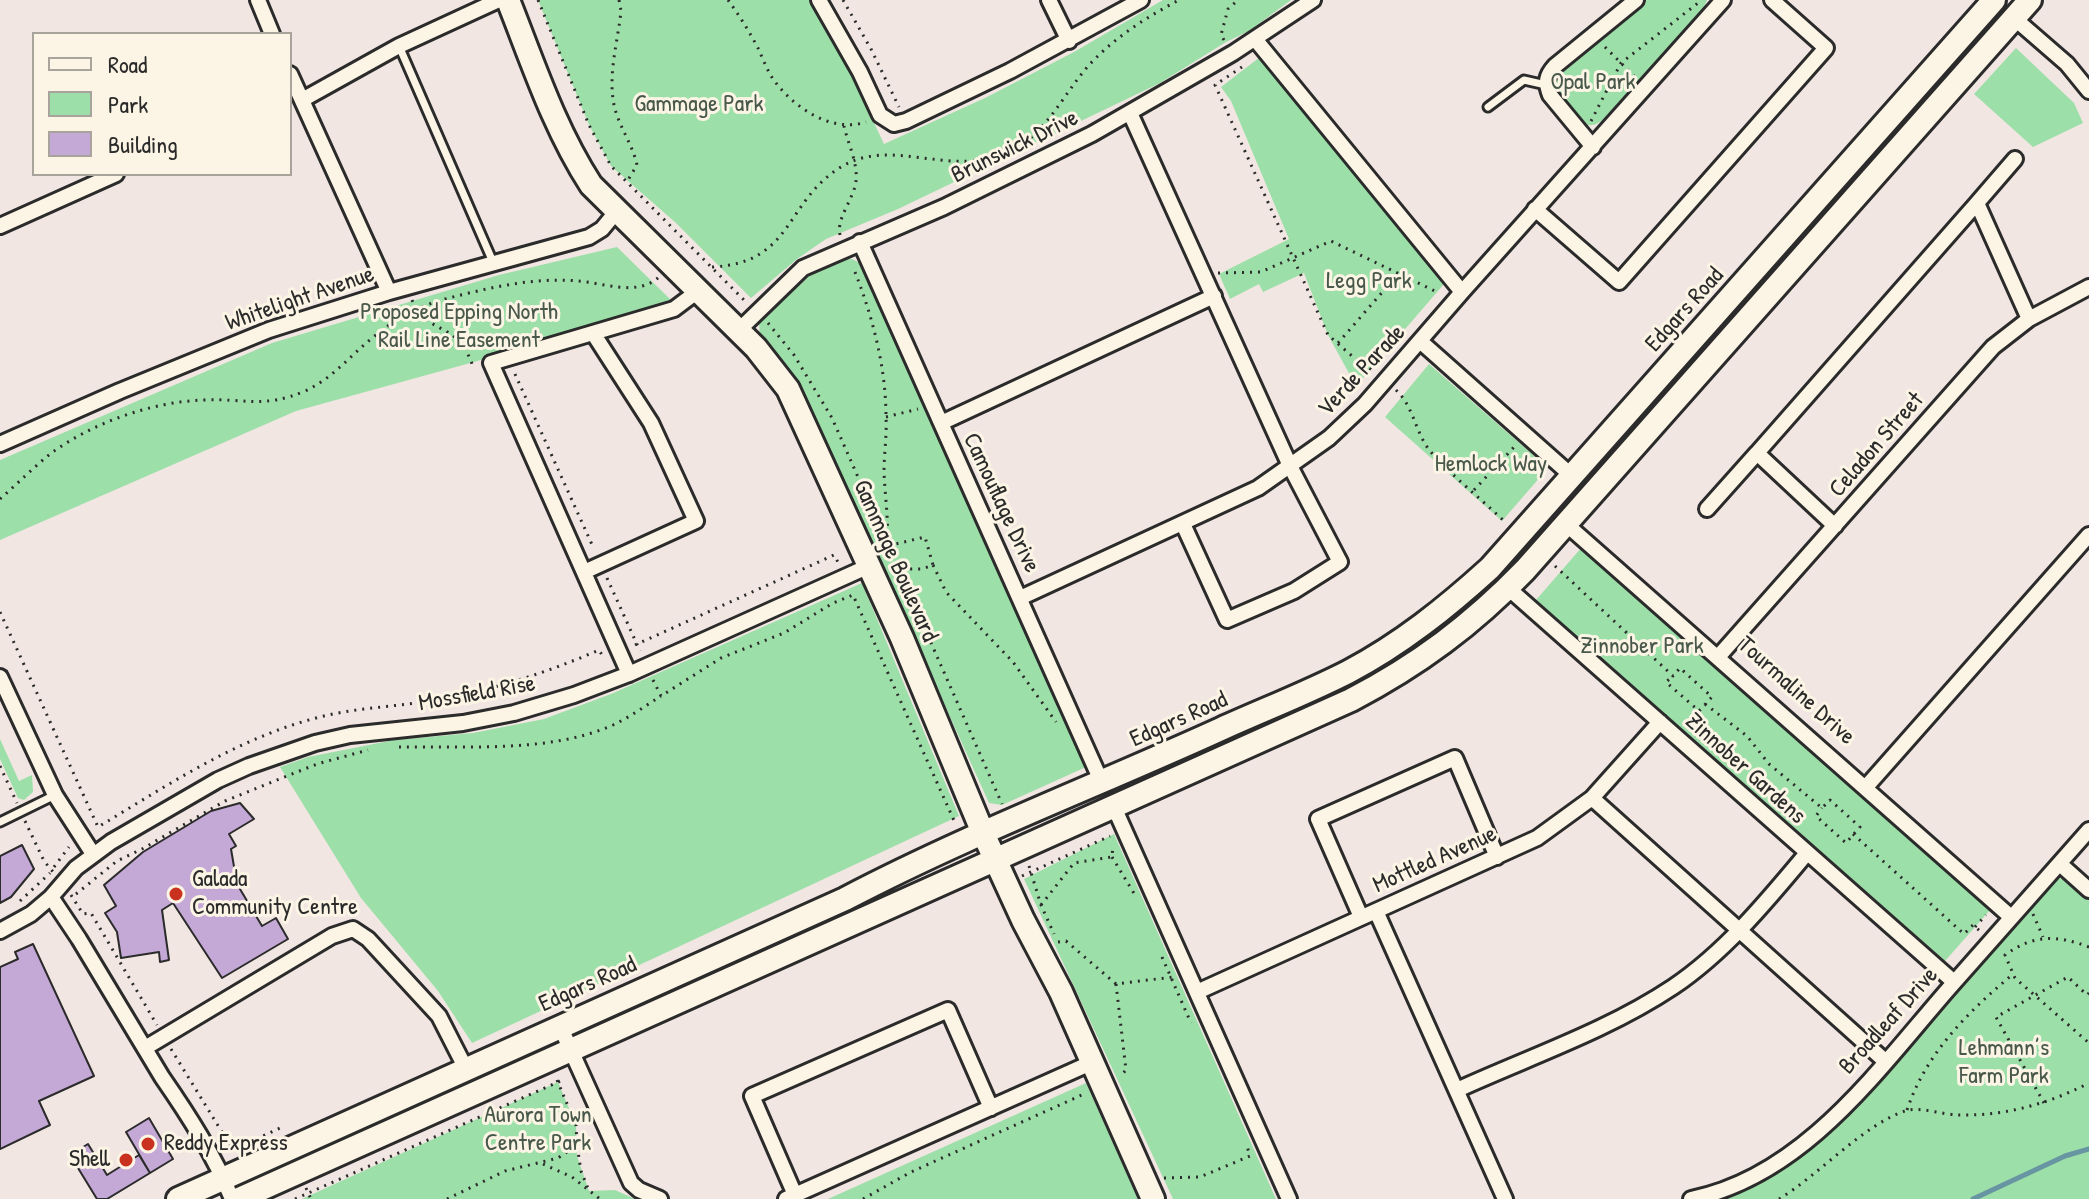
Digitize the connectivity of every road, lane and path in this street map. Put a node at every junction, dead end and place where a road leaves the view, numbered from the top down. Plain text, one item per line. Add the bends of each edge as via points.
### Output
1 (258, 0) edge
2 (499, 0) edge
3 (508, 0) edge
4 (538, 0) edge
5 (619, 0) edge
6 (728, 0) edge
7 (819, 0) edge
8 (843, 0) edge
9 (1049, 0) edge
10 (1141, 0) edge
11 (1179, 0) edge
12 (1238, 0) edge
13 (1313, 0) edge
14 (1636, 0) edge
15 (1701, 0) edge
16 (1723, 0) edge
17 (1772, 0) edge
18 (1994, 0) edge
19 (2030, 0) edge
20 (2014, 18) junction
21 (271, 32) edge
22 (1593, 36) junction
23 (1255, 39) junction
24 (1069, 41) junction
25 (399, 46) junction
26 (1233, 53) junction
27 (1621, 63) junction
28 (292, 81) edge
29 (1215, 85) dead end
30 (1546, 85) junction
31 (1645, 87) junction
32 (2089, 91) edge
33 (302, 100) junction
34 (899, 107) dead end
35 (1488, 107) dead end
36 (1130, 113) junction
37 (880, 115) junction
38 (1591, 121) dead end
39 (844, 126) junction
40 (1593, 147) junction
41 (2015, 159) dead end
42 (854, 160) junction
43 (112, 176) edge
44 (627, 181) junction
45 (1977, 203) junction
46 (1535, 209) junction
47 (616, 212) junction
48 (0, 226) edge
49 (860, 242) junction
50 (691, 246) junction
51 (845, 248) junction
52 (1293, 258) junction
53 (493, 262) junction
54 (671, 264) junction
55 (712, 267) junction
56 (1399, 273) junction
57 (1205, 277) junction
58 (1457, 286) junction
59 (406, 287) junction
60 (2089, 287) edge
61 (698, 291) junction
62 (389, 292) junction
63 (1214, 296) junction
64 (415, 309) junction
65 (756, 312) junction
66 (777, 315) dead end
67 (2029, 319) junction
68 (769, 324) junction
69 (738, 331) junction
70 (593, 333) junction
71 (1420, 341) junction
72 (1337, 344) junction
73 (474, 369) dead end
74 (498, 379) junction
75 (1386, 380) junction
76 (932, 403) junction
77 (886, 417) junction
78 (941, 423) junction
79 (1526, 435) junction
80 (0, 444) edge
81 (1757, 453) junction
82 (1291, 468) junction
83 (1572, 476) junction
84 (1473, 491) junction
85 (1593, 493) junction
86 (0, 499) edge
87 (1546, 506) junction
88 (1707, 509) dead end
89 (1183, 524) junction
90 (1566, 524) junction
91 (1835, 526) junction
92 (1521, 534) junction
93 (2089, 535) edge
94 (887, 546) junction
95 (1541, 553) junction
96 (601, 564) junction
97 (933, 565) junction
98 (584, 572) junction
99 (873, 575) junction
100 (900, 575) junction
101 (845, 577) junction
102 (1508, 588) junction
103 (853, 595) junction
104 (1020, 598) junction
105 (0, 612) edge
106 (637, 644) junction
107 (620, 652) junction
108 (1718, 657) junction
109 (647, 667) junction
110 (629, 674) junction
111 (1673, 676) junction
112 (0, 677) edge
113 (661, 696) junction
114 (1705, 704) junction
115 (1660, 722) junction
116 (1063, 732) dead end
117 (393, 747) dead end
118 (379, 749) dead end
119 (1102, 783) junction
120 (1866, 787) junction
121 (55, 795) junction
122 (1592, 798) junction
123 (1002, 805) dead end
124 (1114, 807) junction
125 (1822, 808) junction
126 (0, 822) edge
127 (2089, 830) edge
128 (1853, 834) junction
129 (973, 837) junction
130 (1807, 853) junction
131 (93, 854) junction
132 (1112, 857) junction
133 (1497, 857) junction
134 (995, 859) junction
135 (2060, 864) junction
136 (63, 882) junction
137 (1005, 882) junction
138 (2089, 890) edge
139 (1134, 895) dead end
140 (51, 897) junction
141 (72, 897) junction
142 (1041, 905) dead end
143 (14, 907) dead end
144 (1376, 911) junction
145 (1361, 917) junction
146 (2011, 917) junction
147 (0, 931) edge
148 (1738, 931) junction
149 (1991, 940) junction
150 (1158, 944) dead end
151 (2089, 947) edge
152 (2013, 974) junction
153 (1954, 982) junction
154 (1116, 984) dead end
155 (1197, 992) junction
156 (2089, 993) edge
157 (2035, 996) junction
158 (560, 1026) junction
159 (1193, 1027) dead end
160 (164, 1036) junction
161 (2089, 1043) edge
162 (145, 1048) junction
163 (571, 1049) junction
164 (1885, 1061) junction
165 (1093, 1062) junction
166 (466, 1069) junction
167 (581, 1071) junction
168 (558, 1082) junction
169 (1111, 1082) junction
170 (2089, 1083) edge
171 (1457, 1090) junction
172 (2044, 1103) junction
173 (991, 1108) junction
174 (1907, 1110) junction
175 (1245, 1141) dead end
176 (577, 1145) junction
177 (288, 1148) junction
178 (542, 1164) junction
179 (299, 1172) junction
180 (223, 1177) junction
181 (1164, 1178) dead end
182 (589, 1191) junction
183 (308, 1193) junction
184 (791, 1197) edge
185 (178, 1199) edge
186 (232, 1199) edge
187 (239, 1199) edge
188 (295, 1199) edge
189 (311, 1199) edge
190 (447, 1199) edge
191 (600, 1199) edge
192 (660, 1199) edge
193 (863, 1199) edge
194 (1153, 1199) edge
195 (1289, 1199) edge
196 (1505, 1199) edge
197 (1691, 1199) edge
198 (1779, 1199) edge

1 - 21 street
2 - 25 street
3 - 47 main road, Gammage Boulevard via 571,154
4 - 44 path via 599,147
5 - 44 path via 613,99 637,165
6 - 39 path via 778,86 814,115
7 - 37 street
8 - 34 path
9 - 24 street
10 - 24 street
11 - 42 path via 1104,51 1039,130 1010,152 968,162 898,155
12 - 26 path via 1228,9 1221,35
13 - 23 street, Brunswick Drive
14 - 22 street
15 - 27 path
16 - 31 street, Verde Parade
17 - 46 street via 1826,48 1619,282
18 - 20 main road
18 - 83 main road, Edgars Road
19 - 20 main road
20 - 32 street via 2067,64
20 - 85 main road
22 - 27 path
22 - 30 street via 1555,66
23 - 26 street, Brunswick Drive
23 - 58 street
24 - 37 street via 906,121 889,123
25 - 33 street
25 - 53 lane
26 - 36 street, Brunswick Drive
27 - 31 path
27 - 38 path
28 - 33 street
29 - 52 path
30 - 35 lane via 1524,80
30 - 40 street
31 - 40 street, Verde Parade
33 - 62 street
36 - 49 street, Brunswick Drive via 987,187
36 - 57 street
37 - 39 path
39 - 42 path
40 - 46 street, Verde Parade
41 - 45 street
42 - 51 path via 855,186 838,229
42 - 55 path via 814,189 773,246 745,263
43 - 48 street
44 - 50 path
45 - 67 street
45 - 81 street
46 - 58 street, Verde Parade
47 - 53 street, Whitelight Avenue via 589,237
47 - 54 main road, Gammage Boulevard
49 - 51 street, Brunswick Drive
49 - 76 street, Camouflage Drive
50 - 54 path
50 - 55 path
51 - 65 street, Brunswick Drive via 803,268
51 - 77 path via 871,319
52 - 56 path via 1331,241
52 - 57 path via 1261,272
52 - 72 path
53 - 59 street, Whitelight Avenue
54 - 61 main road, Gammage Boulevard
54 - 64 path via 640,288 533,281
55 - 65 path
56 - 58 path via 1441,294
56 - 72 path
57 - 63 street
58 - 71 street, Verde Parade
59 - 62 street, Whitelight Avenue
59 - 64 path
60 - 67 street, Celadon Street
61 - 69 main road, Gammage Boulevard
61 - 70 street via 674,309
62 - 80 street, Whitelight Avenue via 269,330
63 - 78 street
63 - 82 street
64 - 73 path via 458,341
64 - 86 path via 303,392 261,403 205,399 134,413 52,453
65 - 68 path
65 - 69 street, Brunswick Drive
66 - 68 path
67 - 91 street, Celadon Street via 1993,347
68 - 94 path via 832,418
69 - 99 main road, Gammage Boulevard via 788,389
70 - 74 street via 491,363
70 - 96 street via 651,423 696,521
71 - 75 street, Verde Parade
71 - 79 street
72 - 75 path
74 - 96 path via 515,374
74 - 98 street
75 - 82 street, Verde Parade via 1347,422
75 - 84 path via 1405,399 1431,451
76 - 77 path
76 - 78 street, Camouflage Drive
77 - 94 path
78 - 104 street, Camouflage Drive
79 - 83 street
79 - 84 path
81 - 88 street
81 - 91 street
82 - 89 street, Verde Parade
82 - 89 street via 1340,562 1294,591 1227,620
83 - 85 main road
83 - 87 main road, Edgars Road
84 - 92 path
85 - 90 main road
87 - 90 main road, Tourmaline Drive
87 - 92 main road, Edgars Road
89 - 104 street, Verde Parade
90 - 95 main road
90 - 108 street, Tourmaline Drive
91 - 108 street, Celadon Street
92 - 119 main road, Edgars Road via 1444,609 1378,655
93 - 120 street
94 - 97 path via 925,537
94 - 100 path
95 - 102 main road
95 - 111 path
96 - 98 street
96 - 106 path
97 - 100 path
97 - 116 path via 946,592 1013,662
98 - 107 street
99 - 100 path
99 - 101 street, Mossfield Rise
99 - 129 main road, Gammage Boulevard
100 - 123 path
101 - 103 path
101 - 106 path via 834,555
101 - 109 street, Mossfield Rise
102 - 115 street, Zinnober Gardens
102 - 124 main road via 1455,636 1386,681
103 - 113 path via 784,633 721,658
103 - 129 path
104 - 119 street, Camouflage Drive
105 - 107 path via 98,827 224,753 286,727 350,711 466,695 599,650 610,656
106 - 107 path
106 - 109 path
107 - 110 street
108 - 120 street, Tourmaline Drive
109 - 110 street, Mossfield Rise
109 - 113 path
110 - 131 street, Mossfield Rise via 514,713 350,735 282,753 218,780
111 - 114 path via 1666,682 1699,711
111 - 114 path via 1680,668 1712,697
112 - 121 street
113 - 117 path via 613,724 559,741
114 - 125 path
115 - 122 street, Mottled Avenue
115 - 130 street, Zinnober Gardens
118 - 141 path via 317,764 225,801 117,861
119 - 129 main road, Edgars Road
120 - 146 street, Tourmaline Drive
121 - 126 lane
121 - 131 street
122 - 133 street, Mottled Avenue via 1546,833
122 - 148 street
124 - 134 main road
124 - 155 street
125 - 128 path via 1830,800 1860,827
125 - 128 path via 1816,816 1846,843
127 - 135 street, Broadleaf Drive
128 - 149 path via 1964,934 1973,925
129 - 134 main road, Gammage Boulevard
129 - 158 main road, Edgars Road
130 - 148 street
130 - 153 street, Zinnober Gardens
131 - 136 street, Mossfield Rise
132 - 137 path via 1114,834
132 - 139 path
132 - 142 path via 1074,863
133 - 144 street, Mottled Avenue
133 - 145 street via 1455,758 1441,764 1318,819
134 - 137 main road, Gammage Boulevard
134 - 163 main road
135 - 138 street
135 - 146 street, Broadleaf Drive
136 - 140 street, Mossfield Rise
136 - 141 path
136 - 143 path via 52,871
137 - 165 main road, Gammage Boulevard
140 - 147 street, Mossfield Rise
140 - 162 street
141 - 160 path via 83,914 91,913
144 - 145 street, Mottled Avenue
144 - 171 street
145 - 155 street, Mottled Avenue
146 - 149 street, Broadleaf Drive
148 - 164 street
148 - 171 street via 1653,1000
149 - 153 street, Broadleaf Drive
150 - 159 path
151 - 152 path via 2063,938 2032,939 2005,955
152 - 157 path
152 - 174 path via 1940,1047
153 - 164 street, Broadleaf Drive
154 - 169 path via 1126,1070
155 - 195 street
156 - 157 path via 2068,977
157 - 161 path
157 - 172 path via 1996,1017
158 - 163 street
158 - 166 main road, Edgars Road
160 - 162 street
160 - 166 street via 332,936 353,929 439,1016
160 - 177 path via 233,1150 280,1128
162 - 180 street
163 - 167 street
163 - 179 main road
164 - 197 street, Broadleaf Drive via 1826,1124 1788,1155 1748,1179
165 - 169 main road, Gammage Boulevard
165 - 173 street
166 - 177 main road, Edgars Road
167 - 168 path
167 - 192 street via 631,1183
168 - 176 path via 576,1125
168 - 183 path
169 - 193 path
169 - 194 main road, Gammage Boulevard
170 - 172 path
171 - 196 street
172 - 174 path via 1995,1114
173 - 184 street
173 - 184 street via 948,1010 752,1096
174 - 198 path
175 - 181 path via 1250,1156 1200,1177
176 - 178 path
176 - 182 path
177 - 180 main road, Edgars Road
178 - 182 path
178 - 190 path via 505,1171
179 - 183 path
179 - 187 main road
180 - 185 main road, Edgars Road
180 - 186 street
182 - 191 path
183 - 188 path
183 - 189 path

